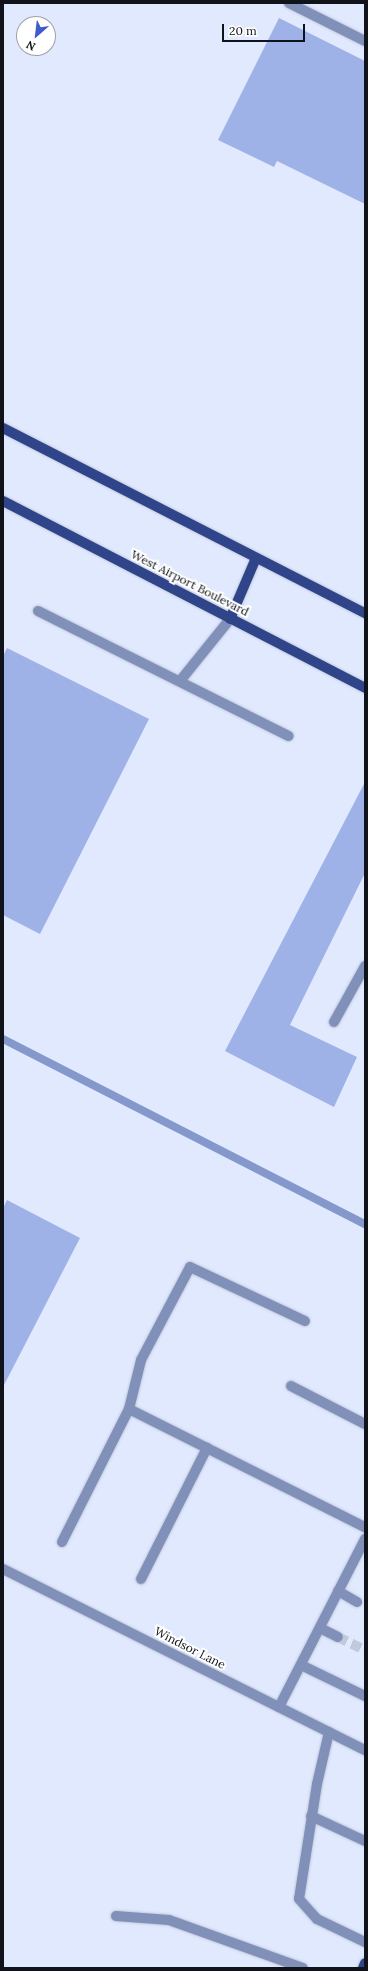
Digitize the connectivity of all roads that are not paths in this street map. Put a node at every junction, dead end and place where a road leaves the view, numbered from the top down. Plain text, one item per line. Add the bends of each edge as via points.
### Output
1 (289, 3) edge
2 (365, 40) edge
3 (3, 428) edge
4 (3, 502) edge
5 (256, 558) junction
6 (38, 611) dead end
7 (365, 613) edge
8 (230, 618) junction
9 (180, 681) junction
10 (365, 688) edge
11 (289, 736) dead end
12 (365, 966) edge
13 (334, 1022) dead end
14 (305, 1321) dead end
15 (291, 1386) dead end
16 (129, 1409) junction
17 (365, 1424) edge
18 (207, 1448) junction
19 (365, 1527) edge
20 (365, 1540) edge
21 (62, 1542) dead end
22 (361, 1557) edge
23 (3, 1569) edge
24 (141, 1579) dead end
25 (338, 1591) junction
26 (357, 1602) dead end
27 (320, 1628) junction
28 (338, 1637) tunnel mouth
29 (301, 1665) junction
30 (365, 1696) edge
31 (279, 1707) junction
32 (329, 1732) junction
33 (365, 1750) edge
34 (311, 1816) junction
35 (365, 1841) edge
36 (116, 1916) dead end
37 (365, 1942) edge
38 (365, 1963) edge
39 (303, 1968) edge
40 (362, 1968) edge

1 - 2 street
3 - 5 main road
4 - 8 main road, West Airport Boulevard
5 - 7 main road
5 - 8 main road
6 - 9 street
8 - 9 street
8 - 10 main road, West Airport Boulevard
9 - 11 street
12 - 13 street
14 - 16 street via 190,1267 141,1360
15 - 17 street
16 - 18 street
16 - 21 street
18 - 19 street
18 - 24 street
20 - 22 street
22 - 25 street
23 - 31 street, Windsor Lane
25 - 26 street
25 - 27 street
27 - 28 street
27 - 29 street
29 - 30 street
29 - 31 street
31 - 32 street, Windsor Lane
32 - 33 street, Windsor Lane
32 - 34 street
34 - 35 street
34 - 37 street via 300,1899 317,1919
36 - 39 street via 168,1920
38 - 40 main road

